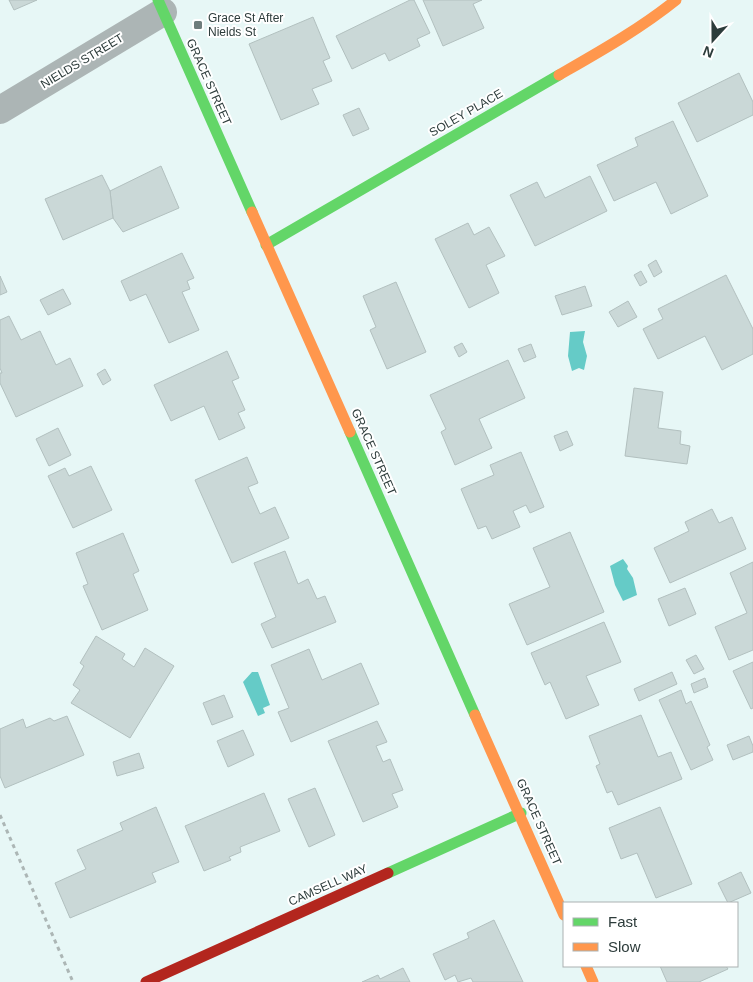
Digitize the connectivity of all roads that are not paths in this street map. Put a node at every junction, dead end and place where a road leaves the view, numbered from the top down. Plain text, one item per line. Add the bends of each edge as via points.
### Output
1 (676, 0) edge
2 (160, 6) edge
3 (0, 110) edge
4 (266, 244) junction
5 (521, 813) junction
6 (563, 913) edge
7 (586, 967) edge
8 (146, 982) edge
9 (593, 982) edge

1 - 4 street, SOLEY PLACE via 614,43
2 - 3 street, NIELDS STREET
2 - 4 street, GRACE STREET
4 - 5 street, GRACE STREET
5 - 6 street, GRACE STREET
5 - 8 street, CAMSELL WAY
7 - 9 street

